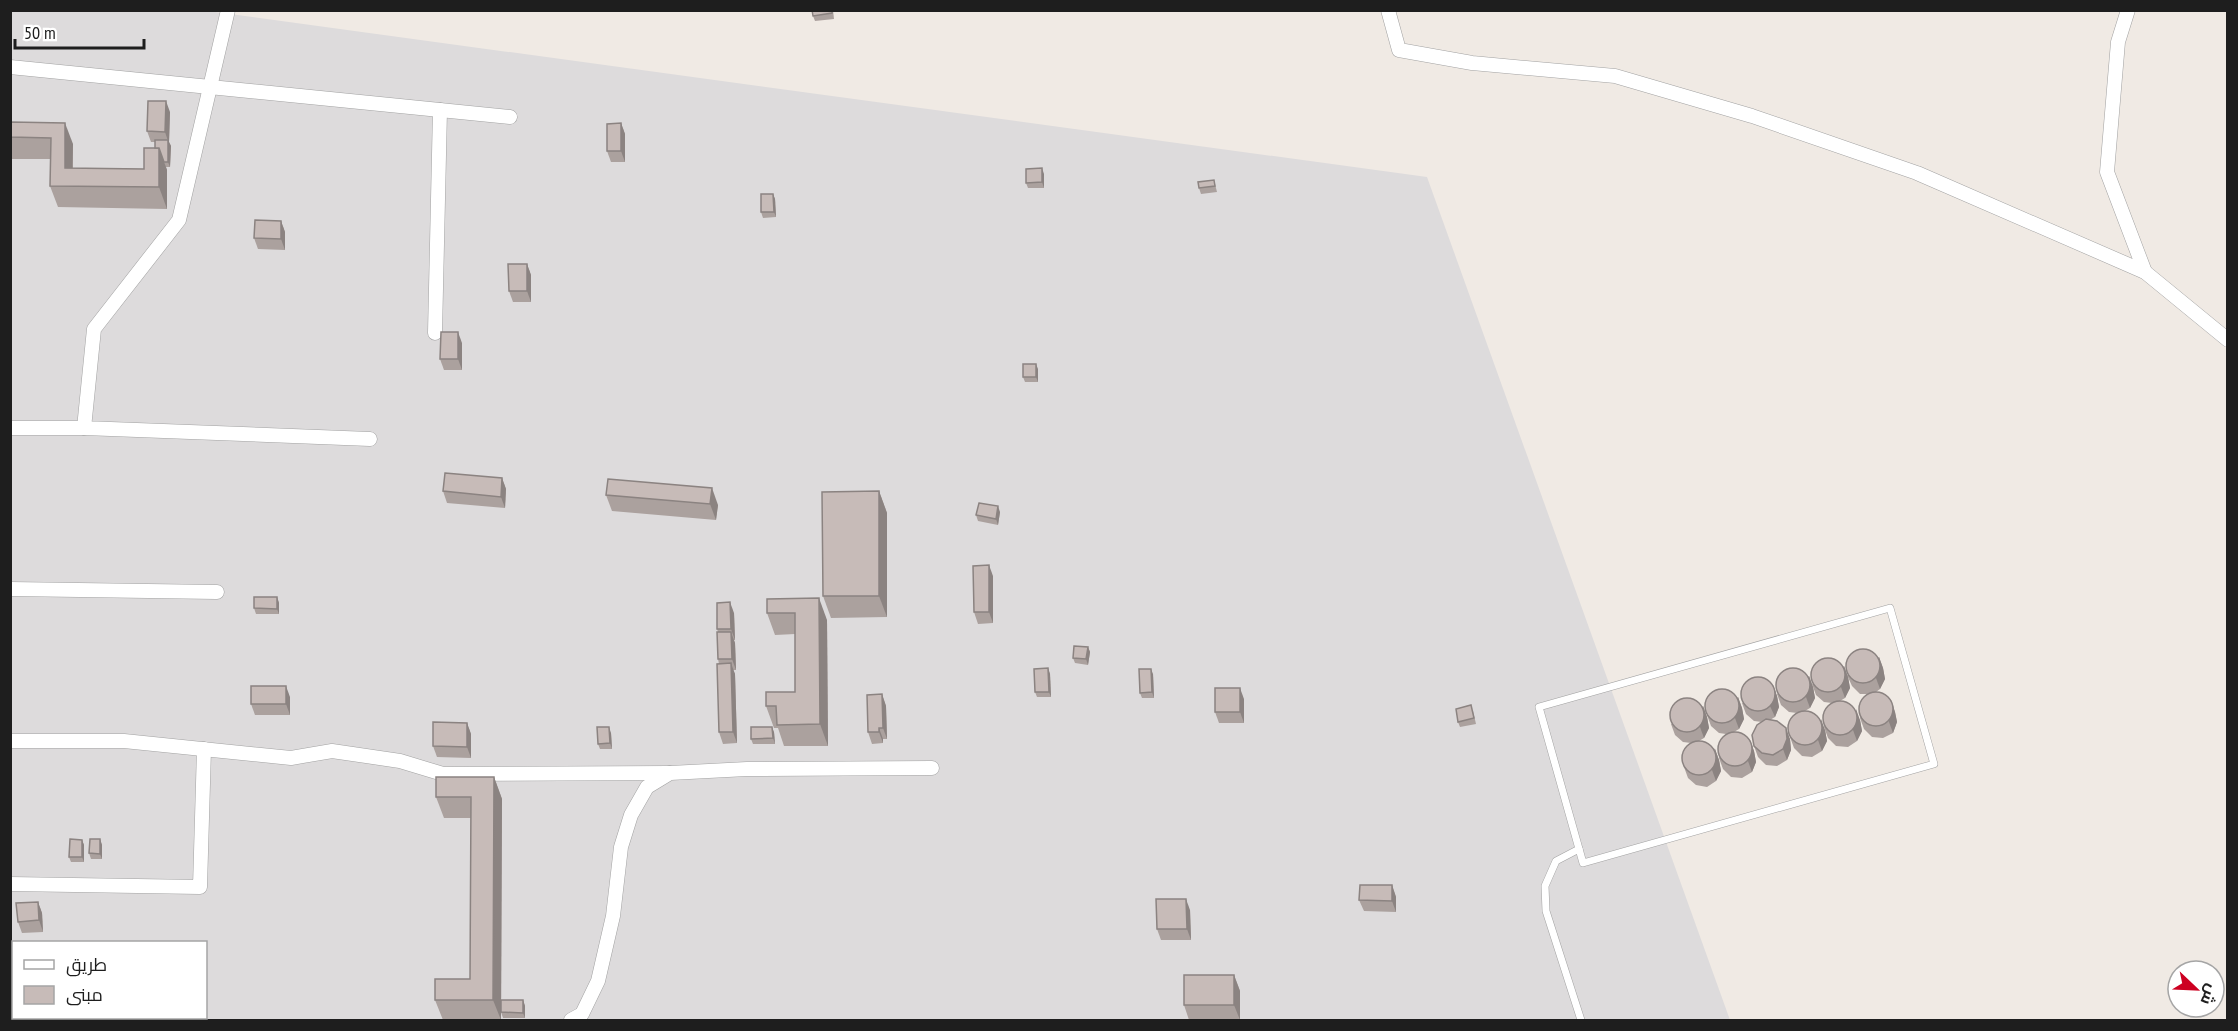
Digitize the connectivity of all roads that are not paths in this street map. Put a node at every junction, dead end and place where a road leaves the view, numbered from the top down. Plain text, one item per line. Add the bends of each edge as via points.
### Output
1 (228, 10) edge
2 (1388, 10) edge
3 (2128, 10) edge
4 (10, 67) edge
5 (210, 88) junction
6 (440, 110) junction
7 (510, 117) dead end
8 (2145, 272) junction
9 (435, 333) dead end
10 (2228, 340) edge
11 (10, 428) edge
12 (84, 428) junction
13 (370, 439) dead end
14 (10, 589) edge
15 (217, 592) dead end
16 (10, 741) edge
17 (204, 749) junction
18 (932, 768) dead end
19 (670, 773) junction
20 (1579, 849) junction
21 (10, 884) edge
22 (571, 1020) edge
23 (1581, 1020) edge

1 - 5 street
2 - 8 street via 1399,51 1472,63 1614,76 1741,113 1917,173
3 - 8 street via 2118,42 2107,172
4 - 5 street
5 - 6 street
5 - 12 street via 179,220 94,330
6 - 7 street
6 - 9 street
8 - 10 street
11 - 12 street
12 - 13 street
14 - 15 street
16 - 17 street via 124,741
17 - 19 street via 291,758 332,751 400,761 443,774
17 - 21 street via 200,887
18 - 19 street
19 - 22 street via 647,787 631,815 621,847 613,916 598,981 582,1014
20 - 20 lane via 1539,707 1890,608 1934,764 1583,863
20 - 23 lane via 1556,861 1545,885 1546,911

